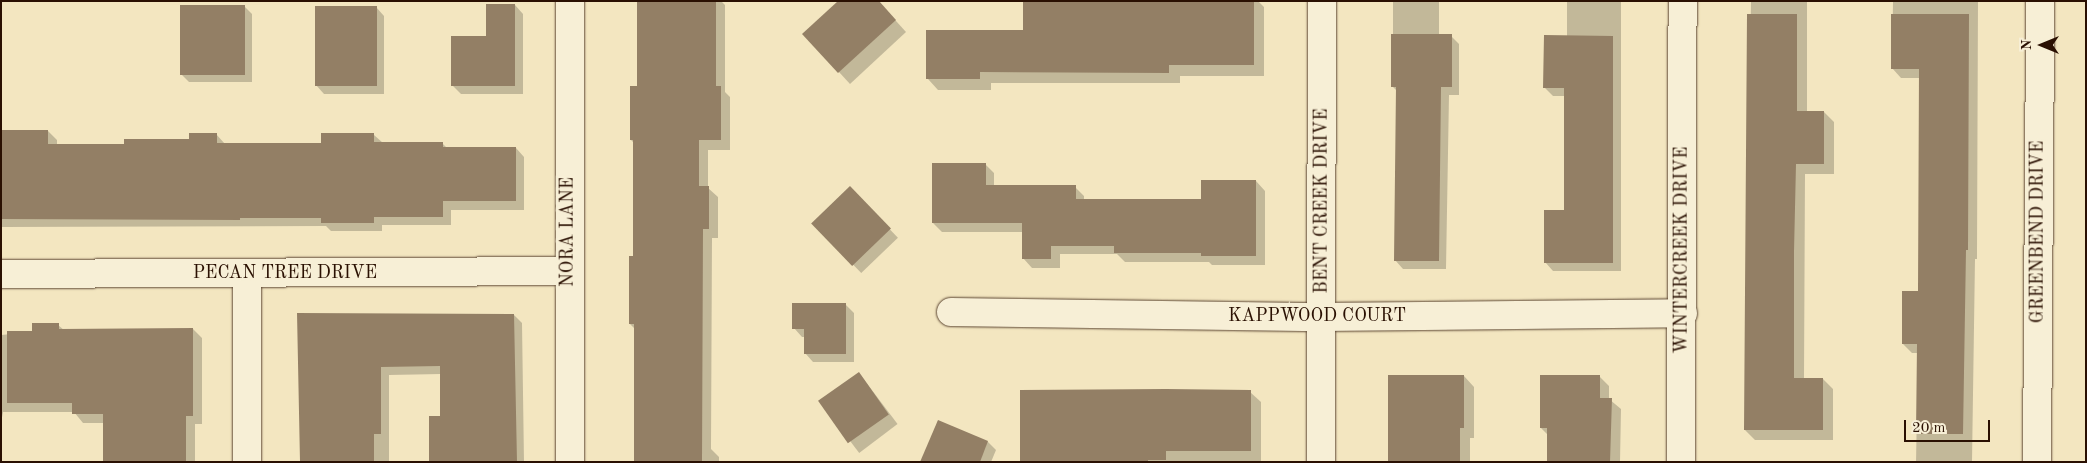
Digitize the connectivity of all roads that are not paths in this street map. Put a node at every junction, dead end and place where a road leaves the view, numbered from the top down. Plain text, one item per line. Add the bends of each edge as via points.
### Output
1 (570, 1) edge
2 (1322, 1) edge
3 (1683, 1) edge
4 (2040, 1) edge
5 (568, 271) junction
6 (248, 273) junction
7 (1, 274) edge
8 (951, 312) dead end
9 (1683, 313) junction
10 (1322, 317) junction
11 (247, 462) edge
12 (570, 462) edge
13 (1321, 462) edge
14 (1681, 462) edge
15 (2037, 462) edge

1 - 5 street, NORA LANE
2 - 10 street, BENT CREEK DRIVE
3 - 9 street, WINTERCREEK DRIVE
4 - 15 street, GREENBEND DRIVE
5 - 6 street, PECAN TREE DRIVE
5 - 12 street, NORA LANE
6 - 7 street, PECAN TREE DRIVE
6 - 11 street
8 - 10 street, KAPPWOOD COURT
9 - 10 street, KAPPWOOD COURT
9 - 14 street, WINTERCREEK DRIVE
10 - 13 street, BENT CREEK DRIVE

